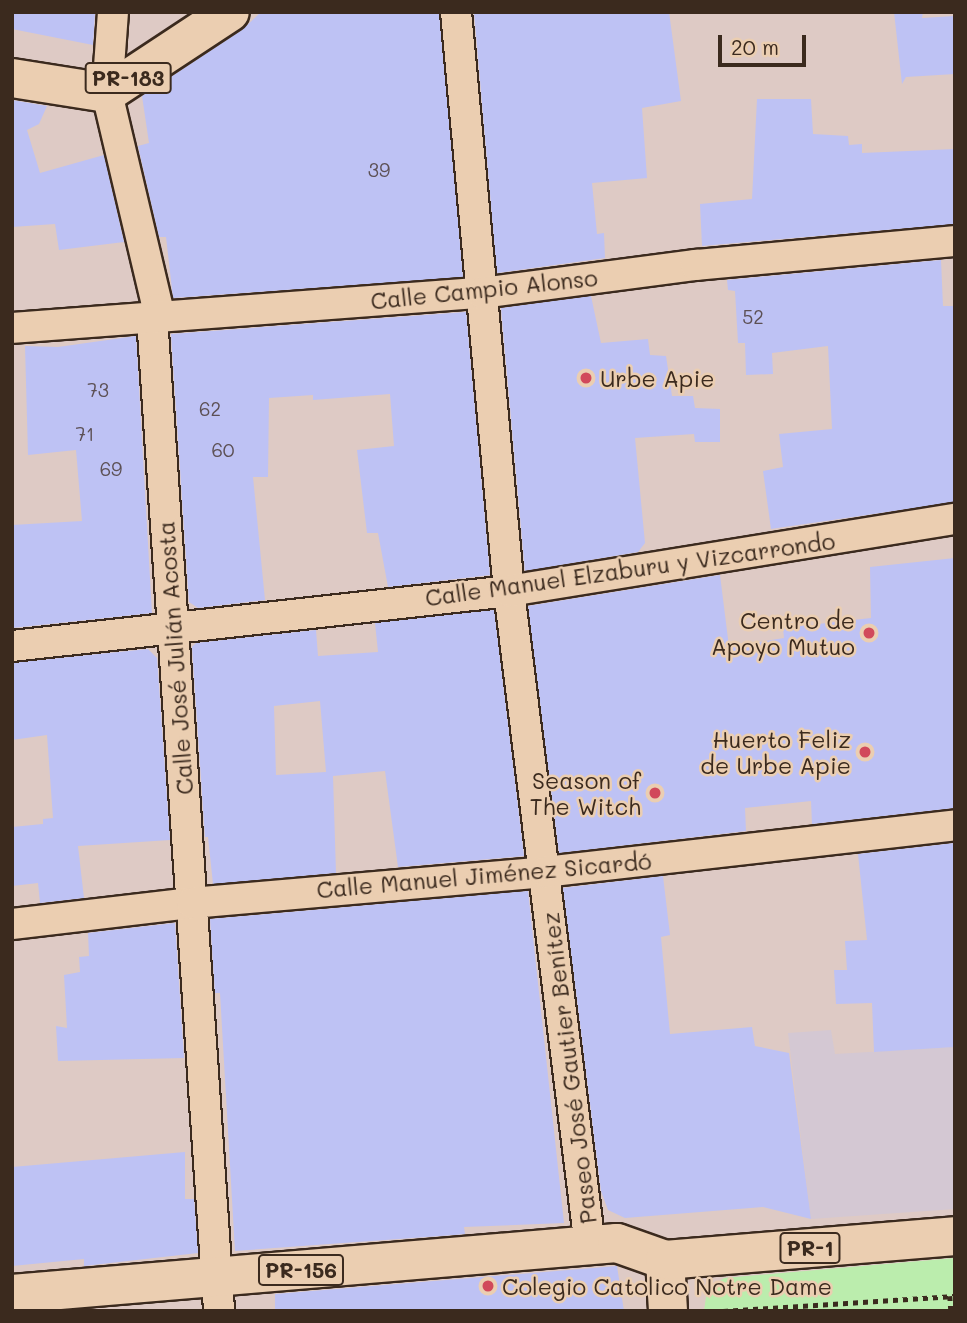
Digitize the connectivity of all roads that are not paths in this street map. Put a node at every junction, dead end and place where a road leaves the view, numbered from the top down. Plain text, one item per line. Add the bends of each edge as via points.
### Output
1 (113, 12) edge
2 (230, 12) edge
3 (456, 12) edge
4 (12, 78) edge
5 (107, 93) junction
6 (955, 241) edge
7 (482, 293) junction
8 (152, 317) junction
9 (12, 328) edge
10 (955, 519) edge
11 (509, 591) junction
12 (173, 625) junction
13 (12, 646) edge
14 (955, 825) edge
15 (545, 872) junction
16 (192, 902) junction
17 (12, 924) edge
18 (955, 1237) edge
19 (590, 1246) junction
20 (665, 1260) junction
21 (12, 1294) edge
22 (219, 1294) edge
23 (668, 1311) edge

1 - 5 street, Calle José Julián Acosta
2 - 5 main road, PR-183
3 - 7 street, Paseo José Gautier Benítez
4 - 5 main road, PR-183
5 - 8 street, Calle José Julián Acosta via 158,309
6 - 7 street, Calle Campio Alonso via 696,265
7 - 8 street, Calle Campio Alonso
7 - 11 street, Paseo José Gautier Benítez
8 - 9 street, Calle Campio Alonso
8 - 12 street, Calle José Julián Acosta
10 - 11 street, Calle Manuel Elzaburu y Vizcarrondo
11 - 12 street, Calle Manuel Elzaburu y Vizcarrondo
11 - 15 street, Paseo José Gautier Benítez
12 - 13 street, Calle Manuel Elzaburu y Vizcarrondo
12 - 16 street, Calle José Julián Acosta
14 - 15 street, Calle Manuel Jiménez Sicardó
15 - 16 street, Calle Manuel Jiménez Sicardó
15 - 19 street, Paseo José Gautier Benítez
16 - 17 street, Calle Manuel Jiménez Sicardó
16 - 22 street, Calle José Julián Acosta
18 - 20 main road, PR-1
19 - 20 main road, PR-156 via 617,1243
19 - 22 main road, PR-156
20 - 23 main road
21 - 22 main road, PR-156

